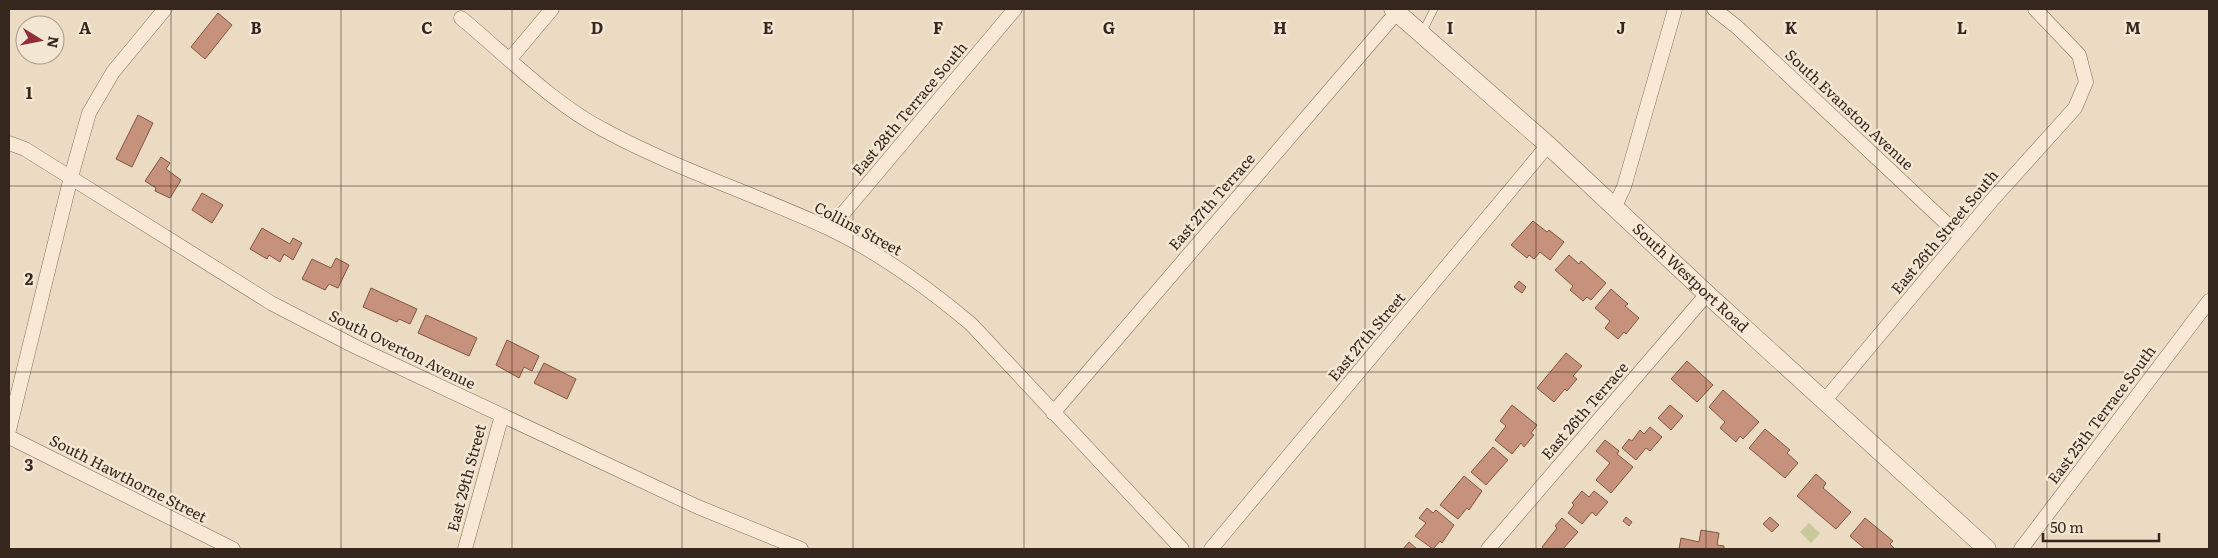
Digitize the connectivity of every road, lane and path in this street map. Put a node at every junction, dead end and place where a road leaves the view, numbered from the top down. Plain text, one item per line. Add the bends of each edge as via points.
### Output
1 (165, 9) edge
2 (552, 9) edge
3 (1015, 9) edge
4 (1434, 9) edge
5 (1675, 9) edge
6 (1714, 9) edge
7 (2036, 9) edge
8 (1395, 10) edge
9 (461, 18) dead end
10 (1422, 34) junction
11 (510, 59) junction
12 (9, 143) edge
13 (1548, 145) junction
14 (70, 177) junction
15 (1614, 208) junction
16 (830, 229) junction
17 (1961, 237) junction
18 (1707, 294) junction
19 (2209, 301) edge
20 (1825, 400) junction
21 (1053, 413) junction
22 (502, 415) junction
23 (9, 430) edge
24 (9, 437) edge
25 (233, 549) edge
26 (464, 549) edge
27 (801, 549) edge
28 (1182, 549) edge
29 (1211, 549) edge
30 (1488, 549) edge
31 (1987, 549) edge
32 (2021, 549) edge

1 - 14 street via 112,72 89,113
2 - 11 street
3 - 16 street, East 28th Terrace South
4 - 10 lane
5 - 15 street via 1624,187
6 - 17 street, South Evanston Avenue
7 - 17 street, East 26th Street South via 2079,54 2086,82 2075,108
8 - 10 street, South Westport Road
8 - 21 street, East 27th Terrace
9 - 11 street, Collins Street
10 - 13 street, South Westport Road
11 - 16 street, Collins Street via 555,99 602,130 738,192
12 - 14 street, South Overton Avenue via 25,149
13 - 15 street, South Westport Road
13 - 29 street, East 27th Street
14 - 22 street, South Overton Avenue via 271,303 356,347
14 - 23 street
15 - 18 street, South Westport Road
16 - 21 street, Collins Street via 896,267 953,309 971,324
17 - 20 street, East 26th Street South
18 - 20 street, South Westport Road
18 - 30 street, East 26th Terrace
19 - 32 street, East 25th Terrace South
20 - 31 street, South Westport Road
21 - 28 street, Collins Street
22 - 26 street, East 29th Street
22 - 27 street, South Overton Avenue via 698,507
24 - 25 street, South Hawthorne Street

